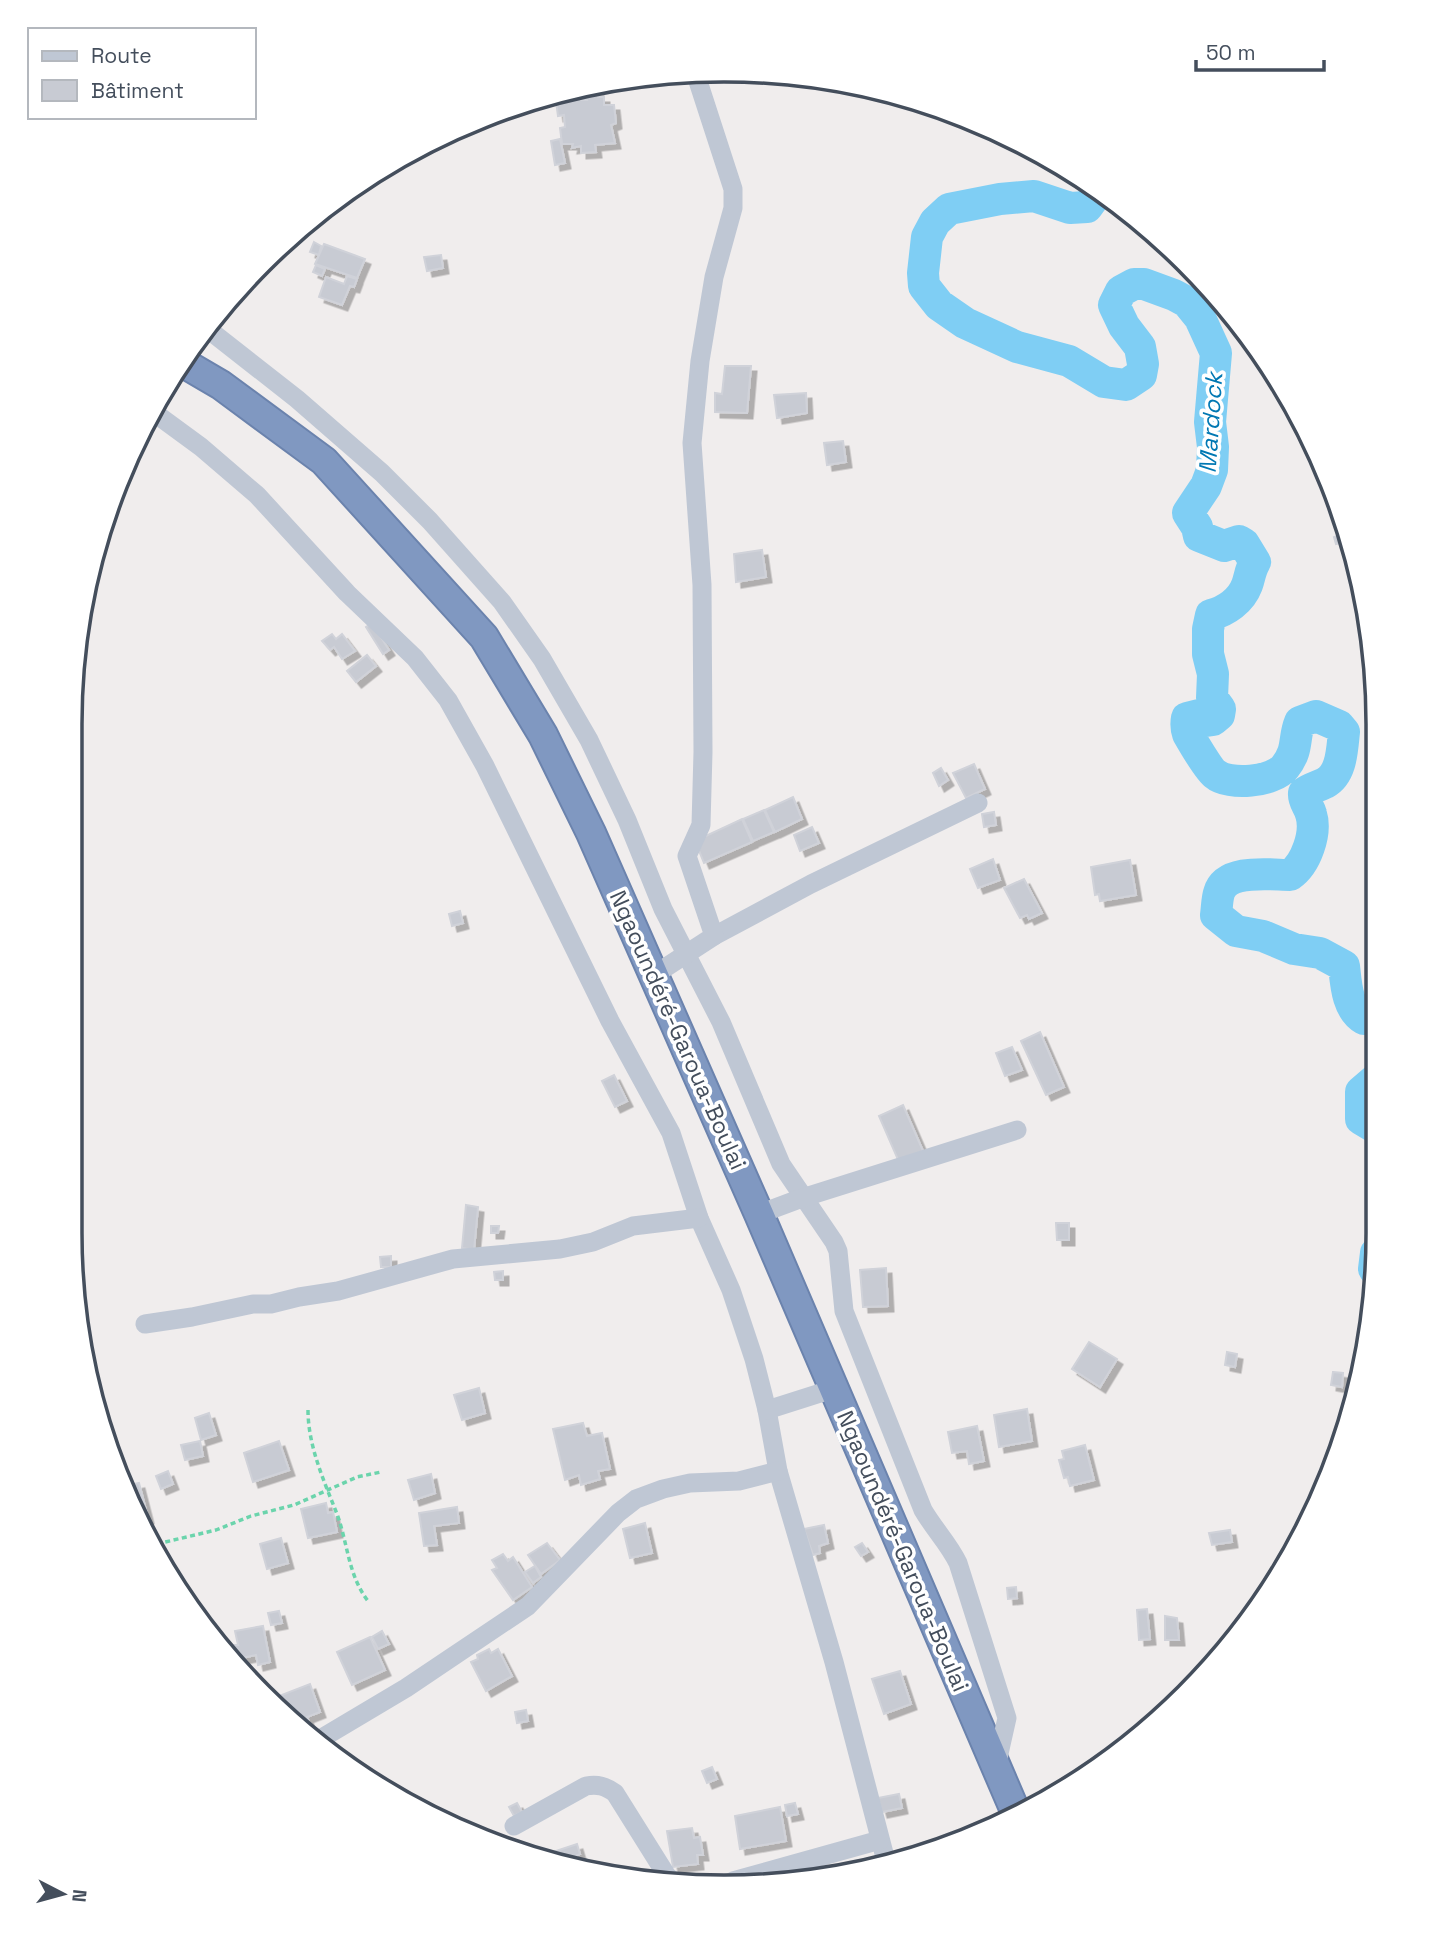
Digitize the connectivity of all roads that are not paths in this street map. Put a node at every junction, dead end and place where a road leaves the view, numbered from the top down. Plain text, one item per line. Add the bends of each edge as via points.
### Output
1 (699, 83) edge
2 (214, 334) edge
3 (190, 367) edge
4 (160, 417) edge
5 (978, 803) dead end
6 (714, 936) junction
7 (686, 953) junction
8 (654, 975) junction
9 (1017, 1130) dead end
10 (802, 1198) junction
11 (759, 1214) junction
12 (699, 1218) junction
13 (145, 1324) dead end
14 (833, 1389) junction
15 (767, 1410) junction
16 (778, 1472) junction
17 (326, 1736) edge
18 (996, 1767) junction
19 (1013, 1806) edge
20 (514, 1826) dead end
21 (880, 1840) junction
22 (884, 1854) edge
23 (664, 1871) edge
24 (761, 1873) edge

1 - 6 street via 733,189 733,208 714,277 700,361 692,443 702,564 704,752 701,825 687,856
2 - 7 street via 382,473 502,602 589,740
3 - 8 highway, Ngaoundéré-Garoua-Boulai via 324,461 484,637 543,735
4 - 12 street via 257,495 347,593 415,658 448,700 671,1133
5 - 6 street
6 - 7 street
7 - 8 street
7 - 10 street via 721,1022 781,1164
8 - 11 highway, Ngaoundéré-Garoua-Boulai
9 - 10 street
10 - 11 street
10 - 18 street via 834,1241 845,1311 873,1387 923,1510 958,1563 1007,1718
11 - 14 highway, Ngaoundéré-Garoua-Boulai
12 - 13 street via 634,1226 560,1249 453,1259 338,1291
12 - 15 street via 731,1290
14 - 15 street
14 - 18 highway, Ngaoundéré-Garoua-Boulai
15 - 16 street
16 - 17 street via 738,1481 690,1483 636,1499 528,1606
16 - 21 street
18 - 19 highway, Ngaoundéré-Garoua-Boulai
20 - 23 street via 586,1786 607,1787
21 - 22 street
21 - 24 street

